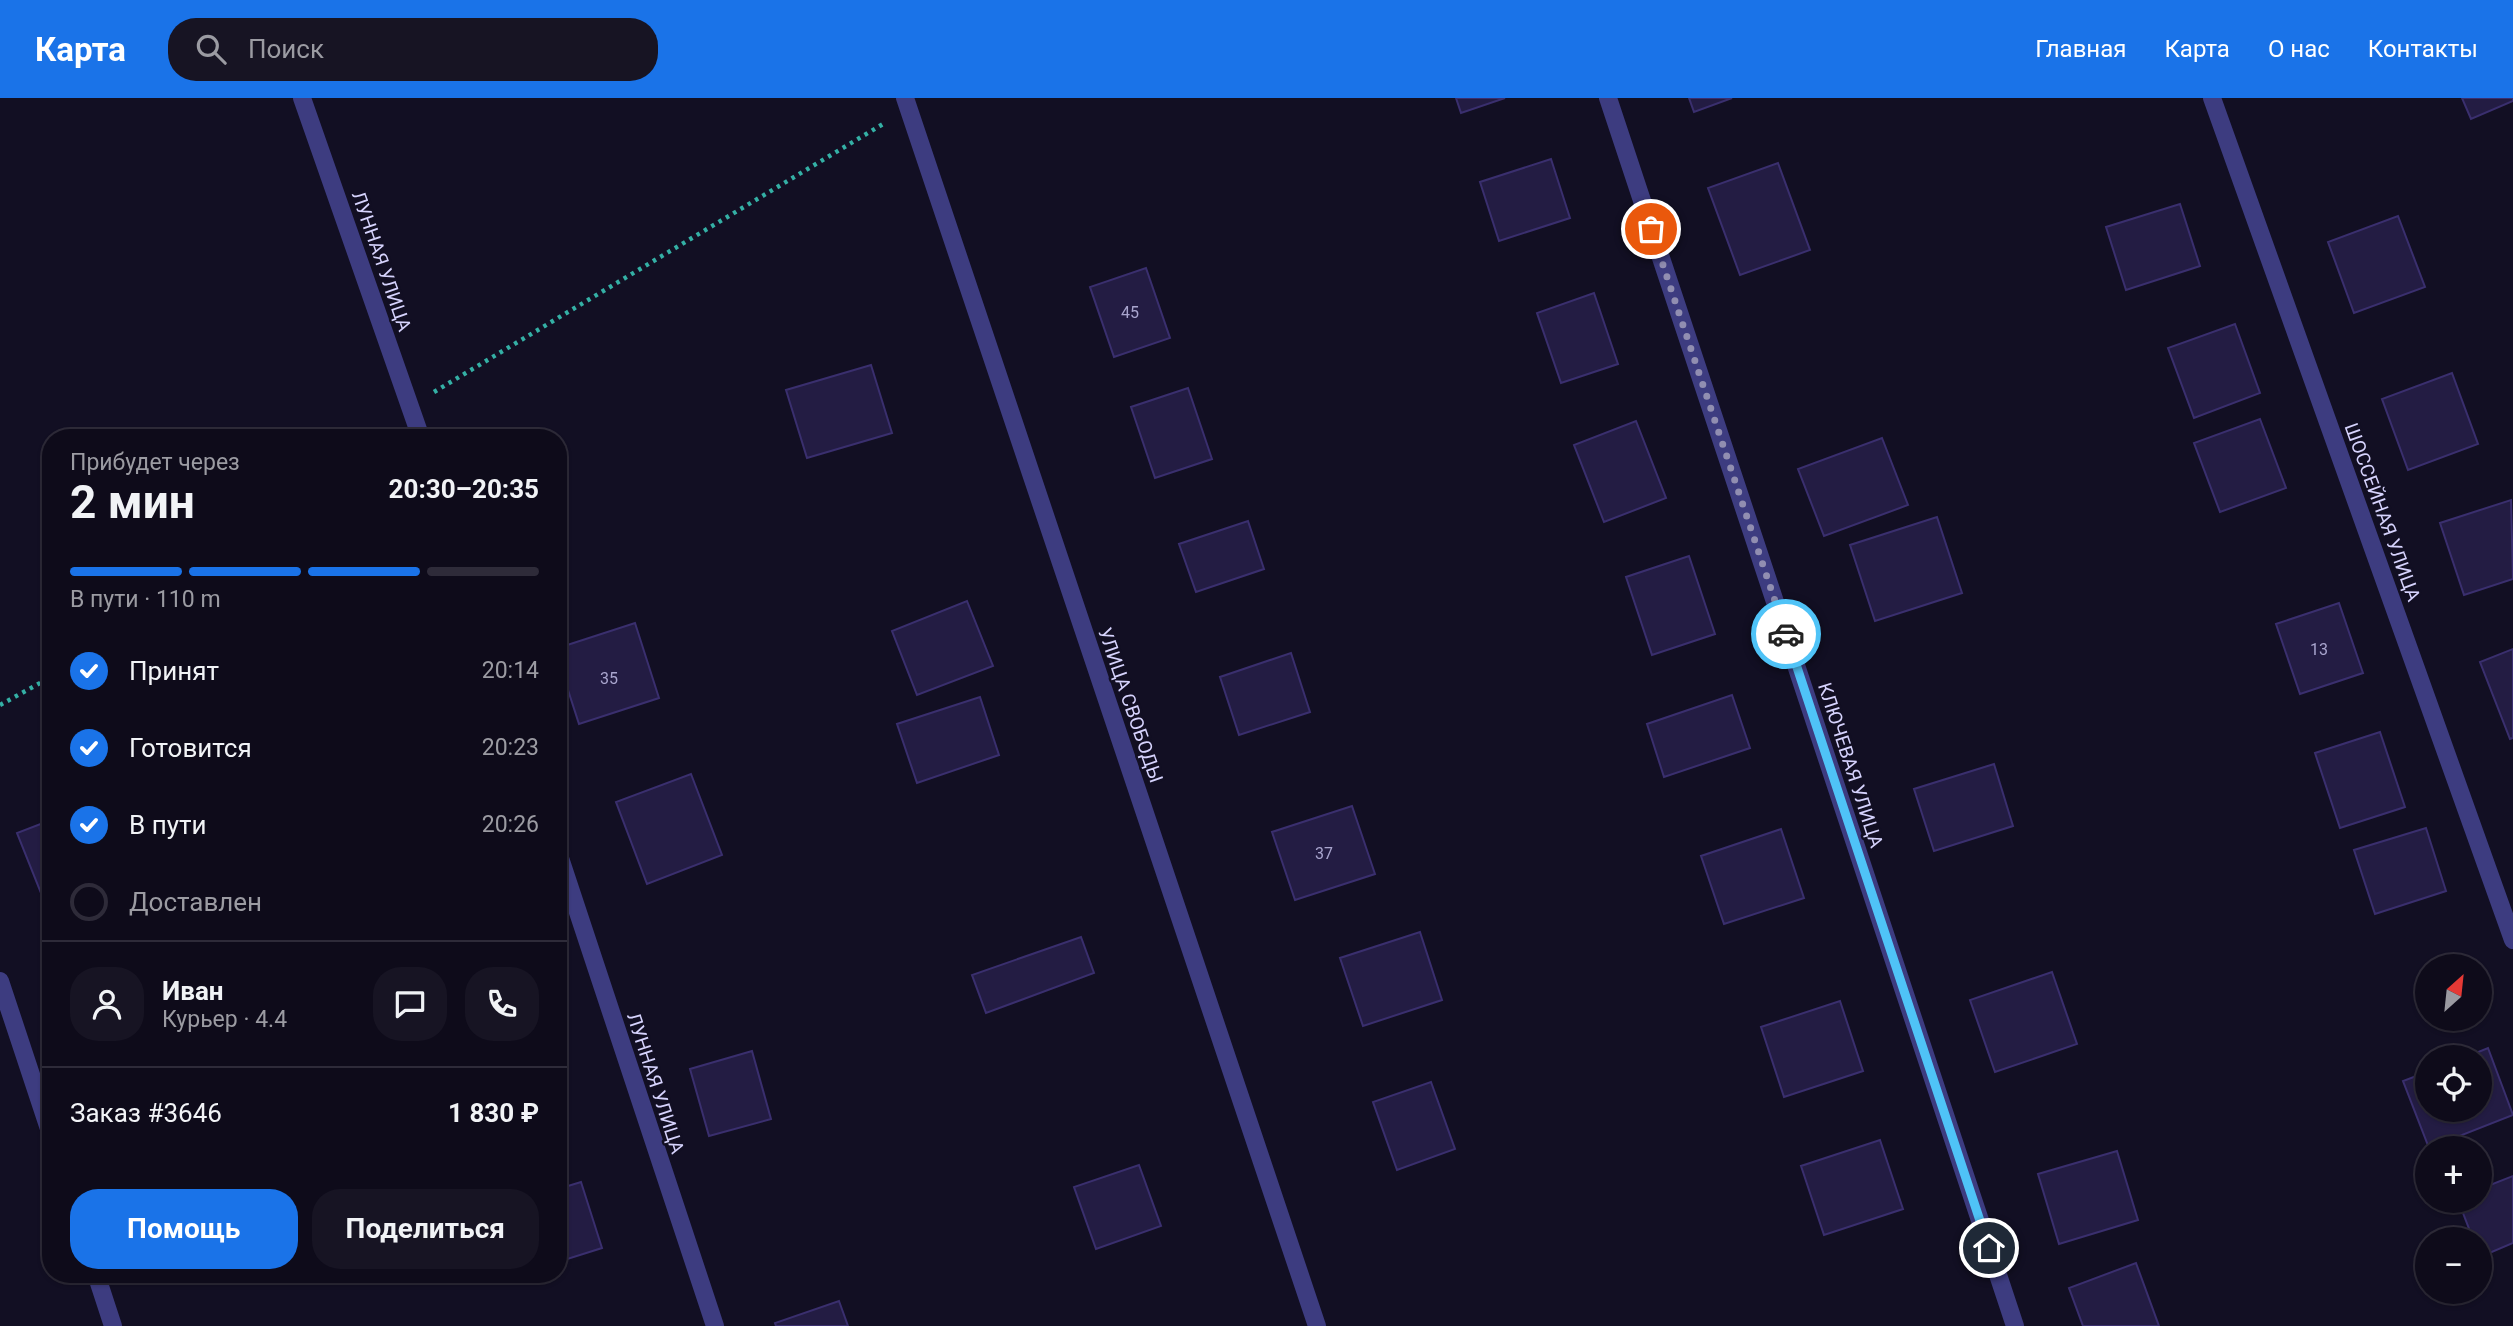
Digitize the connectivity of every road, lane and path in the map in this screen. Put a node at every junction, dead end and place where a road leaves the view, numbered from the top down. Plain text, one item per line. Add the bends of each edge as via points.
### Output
1 (302, 98) edge
2 (1608, 98) edge
3 (2212, 98) edge
4 (907, 103) edge
5 (411, 406) junction
6 (389, 429) edge
7 (418, 429) edge
8 (42, 682) edge
9 (0, 705) edge
10 (567, 879) edge
11 (2513, 940) edge
12 (0, 981) edge
13 (42, 1108) edge
14 (99, 1283) edge
15 (113, 1326) edge
16 (715, 1326) edge
17 (1317, 1326) edge
18 (2015, 1326) edge

1 - 5 street, ЛУННАЯ УЛИЦА
2 - 18 street, КЛЮЧЕВАЯ УЛИЦА
3 - 11 street, ШОССЕЙНАЯ УЛИЦА
4 - 5 path
4 - 17 street, УЛИЦА СВОБОДЫ
5 - 6 path
5 - 7 street, ЛУННАЯ УЛИЦА
8 - 9 path
10 - 16 street, ЛУННАЯ УЛИЦА
12 - 13 street
14 - 15 street

